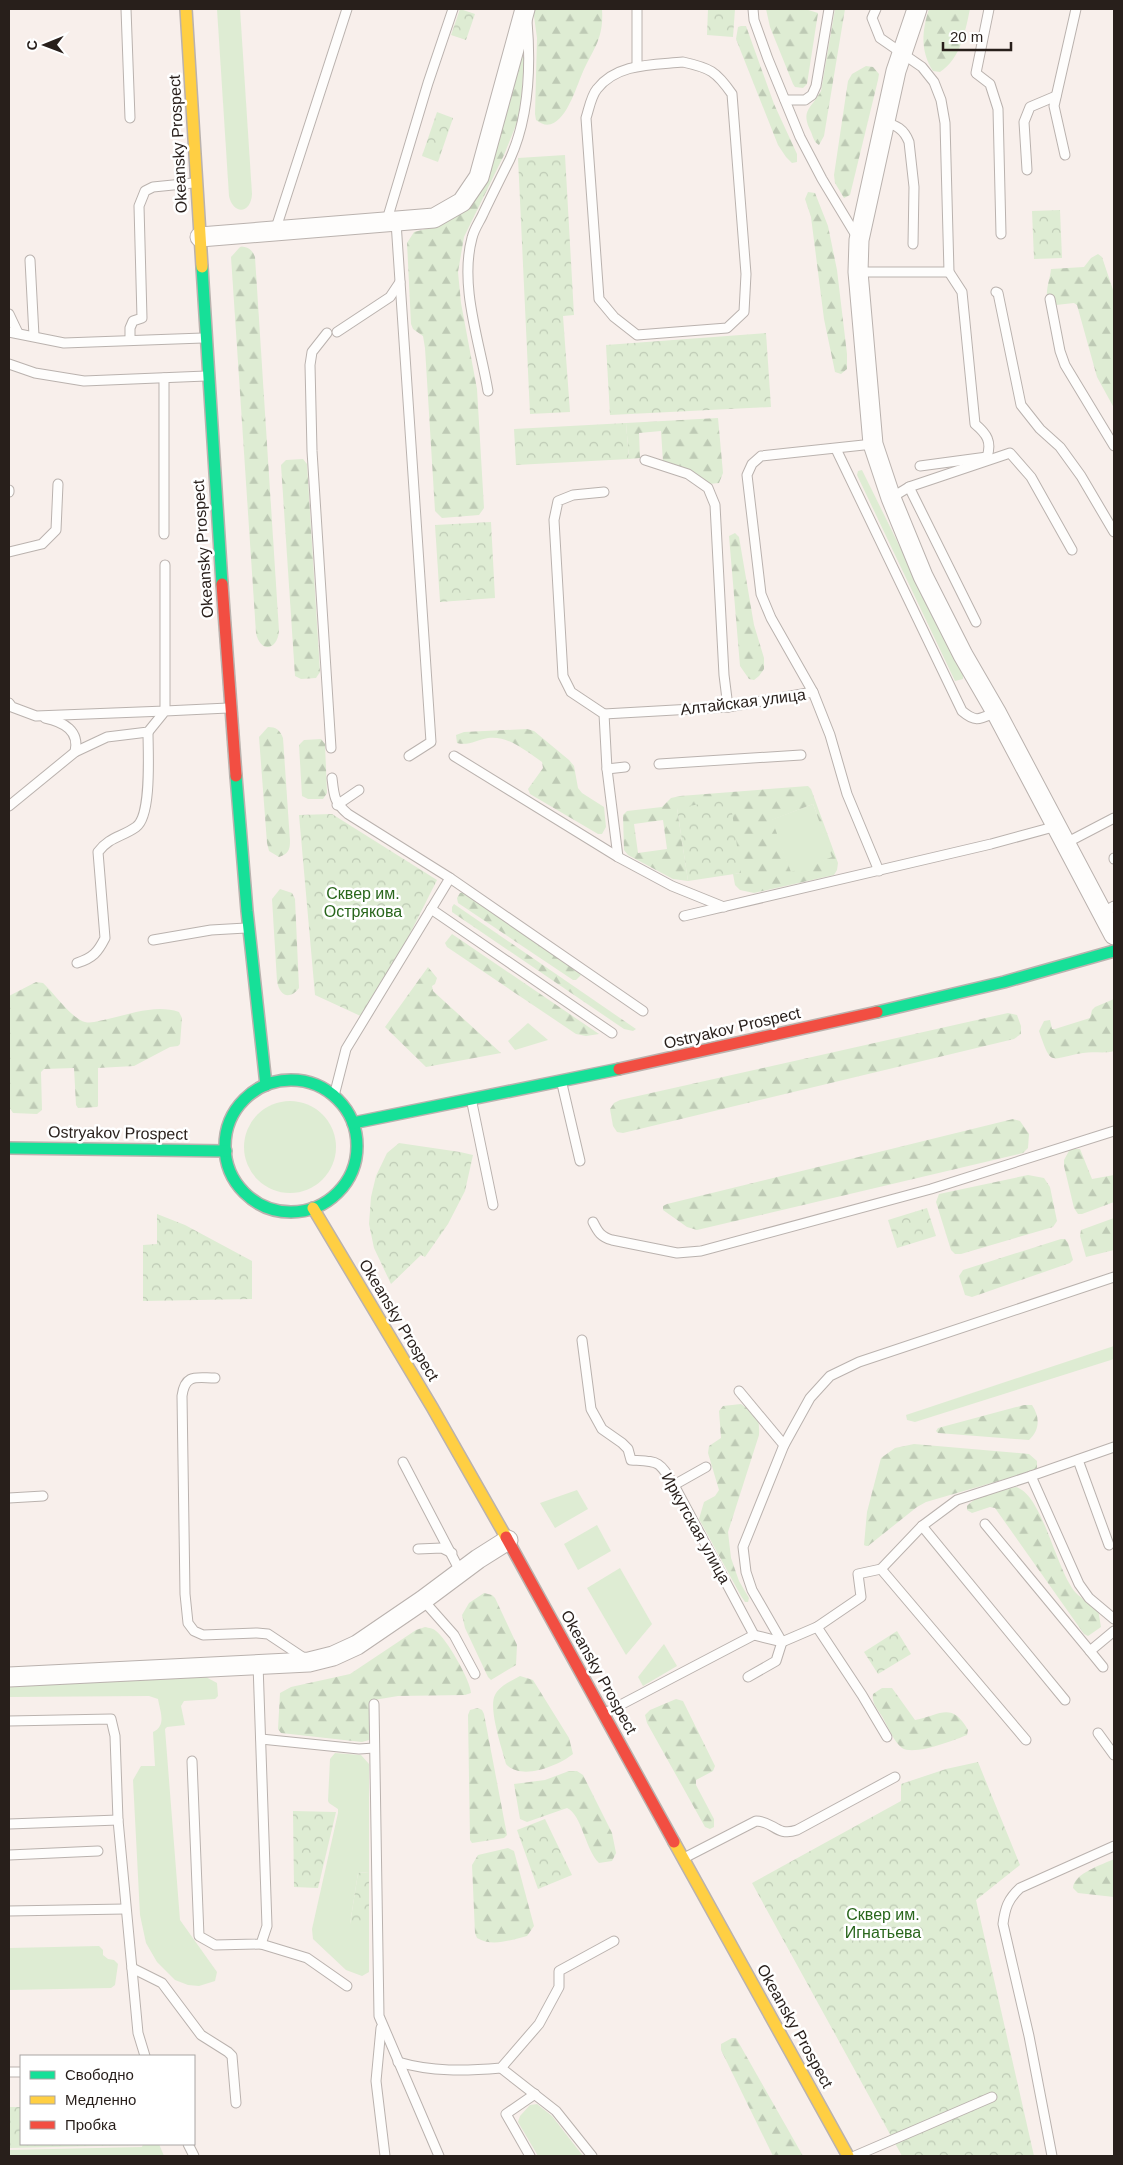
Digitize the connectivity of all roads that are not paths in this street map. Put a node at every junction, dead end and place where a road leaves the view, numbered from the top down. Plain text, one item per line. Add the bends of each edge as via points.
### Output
1 (126, 9) edge
2 (186, 9) edge
3 (347, 9) edge
4 (453, 9) edge
5 (525, 9) edge
6 (637, 9) edge
7 (753, 9) edge
8 (829, 9) edge
9 (876, 9) edge
10 (917, 9) edge
11 (989, 9) edge
12 (1076, 9) edge
13 (902, 53) junction
14 (636, 66) junction
15 (1056, 96) junction
16 (785, 100) junction
17 (130, 118) dead end
18 (884, 122) junction
19 (1065, 155) dead end
20 (1028, 170) dead end
21 (197, 182) junction
22 (391, 222) junction
23 (274, 231) junction
24 (1001, 234) dead end
25 (200, 237) junction
26 (859, 240) junction
27 (913, 244) dead end
28 (30, 260) dead end
29 (858, 272) junction
30 (949, 272) junction
31 (400, 282) junction
32 (996, 292) dead end
33 (1050, 299) dead end
34 (9, 314) edge
35 (13, 332) edge
36 (338, 332) dead end
37 (327, 333) dead end
38 (34, 336) junction
39 (206, 338) junction
40 (130, 340) junction
41 (9, 364) edge
42 (208, 376) junction
43 (164, 378) junction
44 (488, 391) dead end
45 (873, 444) junction
46 (1114, 446) edge
47 (836, 449) junction
48 (644, 460) dead end
49 (920, 466) dead end
50 (58, 484) dead end
51 (909, 487) junction
52 (604, 492) dead end
53 (891, 498) junction
54 (1114, 532) edge
55 (164, 534) dead end
56 (1072, 550) dead end
57 (9, 552) edge
58 (165, 565) dead end
59 (976, 622) dead end
60 (813, 692) junction
61 (9, 703) edge
62 (728, 707) junction
63 (231, 708) junction
64 (165, 711) junction
65 (996, 712) junction
66 (604, 714) junction
67 (36, 716) junction
68 (148, 732) junction
69 (331, 748) dead end
70 (75, 752) junction
71 (801, 755) dead end
72 (409, 756) dead end
73 (454, 756) dead end
74 (659, 764) dead end
75 (625, 767) dead end
76 (607, 769) junction
77 (332, 778) dead end
78 (359, 790) dead end
79 (337, 805) junction
80 (9, 806) edge
81 (1114, 818) edge
82 (1057, 826) junction
83 (1066, 843) junction
84 (618, 857) junction
85 (879, 870) junction
86 (450, 878) junction
87 (725, 907) junction
88 (431, 909) junction
89 (1109, 909) edge
90 (684, 916) dead end
91 (249, 928) junction
92 (1114, 935) edge
93 (153, 940) dead end
94 (1114, 951) edge
95 (77, 963) dead end
96 (643, 1011) dead end
97 (612, 1033) dead end
98 (562, 1082) junction
99 (266, 1085) junction
100 (334, 1096) junction
101 (472, 1100) junction
102 (353, 1123) junction
103 (1114, 1131) edge
104 (9, 1148) edge
105 (226, 1151) junction
106 (580, 1161) dead end
107 (493, 1205) dead end
108 (314, 1208) junction
109 (593, 1222) dead end
110 (1114, 1277) edge
111 (582, 1340) dead end
112 (216, 1378) dead end
113 (739, 1391) dead end
114 (784, 1445) junction
115 (1114, 1447) edge
116 (1078, 1460) junction
117 (403, 1462) dead end
118 (706, 1467) dead end
119 (1031, 1476) junction
120 (674, 1485) junction
121 (43, 1496) dead end
122 (9, 1498) edge
123 (985, 1524) dead end
124 (922, 1526) junction
125 (508, 1540) junction
126 (1109, 1545) dead end
127 (418, 1549) dead end
128 (452, 1553) junction
129 (881, 1569) junction
130 (460, 1571) junction
131 (423, 1600) junction
132 (1114, 1619) edge
133 (817, 1627) junction
134 (1114, 1631) edge
135 (754, 1635) junction
136 (782, 1642) junction
137 (1090, 1651) junction
138 (309, 1662) junction
139 (258, 1663) junction
140 (1103, 1667) dead end
141 (475, 1674) dead end
142 (9, 1677) edge
143 (748, 1677) dead end
144 (1065, 1700) dead end
145 (374, 1704) dead end
146 (603, 1714) junction
147 (9, 1721) edge
148 (1098, 1732) dead end
149 (886, 1737) dead end
150 (261, 1739) junction
151 (1026, 1740) dead end
152 (374, 1748) junction
153 (1114, 1755) edge
154 (192, 1761) dead end
155 (895, 1777) dead end
156 (118, 1820) junction
157 (9, 1824) edge
158 (1114, 1846) edge
159 (98, 1851) dead end
160 (9, 1856) edge
161 (684, 1859) junction
162 (125, 1909) junction
163 (9, 1911) edge
164 (614, 1941) dead end
165 (261, 1944) junction
166 (132, 1968) junction
167 (348, 1986) dead end
168 (381, 2023) junction
169 (145, 2055) edge
170 (398, 2062) junction
171 (501, 2068) junction
172 (535, 2094) junction
173 (992, 2097) dead end
174 (236, 2103) dead end
175 (385, 2156) edge
176 (439, 2156) edge
177 (530, 2156) edge
178 (592, 2156) edge
179 (848, 2156) edge
180 (855, 2156) edge
181 (1052, 2156) edge

1 - 17 lane
2 - 21 main road, Okeansky Prospect
3 - 23 lane
4 - 22 lane via 428,83
5 - 22 street via 479,177 462,202 434,218
5 - 44 lane via 529,40 524,118 511,157 472,237 467,274
6 - 14 lane
7 - 16 lane via 757,28
8 - 16 lane via 816,86 805,100
9 - 13 lane via 872,18 880,38
10 - 13 street
11 - 24 lane via 976,74 990,84 998,109
12 - 15 lane
13 - 18 street
13 - 30 lane via 922,67 934,82 941,100 945,123
14 - 14 lane via 611,75 596,90 586,118 599,298 614,317 637,335 727,328 744,312 746,274 732,94 720,77 704,67 683,62
15 - 19 lane via 1054,106
15 - 20 lane via 1030,106 1024,122
16 - 26 lane via 822,179
18 - 26 street
18 - 27 lane via 896,126 909,142 914,187
21 - 25 main road, Okeansky Prospect
21 - 40 lane via 153,187 145,192 139,206 142,318 134,321 130,328
22 - 23 street
22 - 31 lane
23 - 25 street
25 - 39 main road, Okeansky Prospect
26 - 29 street
28 - 38 lane
29 - 30 lane
29 - 45 street
30 - 49 lane via 962,292 975,424 987,435 990,448 987,457
31 - 36 lane via 390,297
31 - 72 lane via 431,742
32 - 54 lane via 1021,405 1065,454
33 - 46 lane via 1065,365
34 - 35 lane
35 - 38 lane
37 - 69 lane via 312,352 310,365 312,451
38 - 40 lane via 64,343
39 - 40 lane
39 - 42 main road, Okeansky Prospect
41 - 43 lane via 34,374 84,381
42 - 43 lane
42 - 63 main road, Okeansky Prospect
43 - 55 lane
45 - 47 lane
45 - 53 street
47 - 60 lane via 761,456 747,475 761,594
47 - 65 lane via 962,711 971,719 979,720
48 - 62 lane via 688,474 708,488 715,505
50 - 57 lane via 56,530 42,544
51 - 53 lane
51 - 56 lane via 1010,453 1031,476
51 - 59 lane
52 - 66 lane via 572,495 558,501 554,520 563,676 572,692
53 - 65 street via 923,576
58 - 64 lane
60 - 62 lane, Алтайская улица
60 - 85 lane, Алтайская улица via 830,735 847,794
61 - 67 lane
62 - 66 lane, Алтайская улица
63 - 64 lane
63 - 91 main road, Okeansky Prospect
64 - 67 lane
64 - 68 lane
65 - 82 street
66 - 76 lane
67 - 70 lane via 54,720 70,729 75,738
68 - 70 lane via 108,737
68 - 95 lane via 146,810 138,826 105,842 98,852 105,938 91,958
70 - 80 lane
71 - 74 lane
73 - 84 lane
75 - 76 lane
76 - 84 lane
77 - 79 lane
78 - 79 lane
79 - 86 lane
81 - 83 lane
82 - 83 street
82 - 85 lane
83 - 89 street
84 - 87 lane via 672,886
85 - 87 lane
86 - 88 lane
86 - 96 lane
87 - 90 lane
88 - 97 lane
88 - 100 lane via 346,1049
89 - 92 street
91 - 93 lane via 211,930
91 - 99 main road, Okeansky Prospect
94 - 98 main road, Ostryakov Prospect via 900,1006
98 - 101 main road, Ostryakov Prospect
98 - 106 lane
99 - 100 main road via 283,1080 301,1081
99 - 105 main road via 252,1093 235,1111 228,1126
100 - 102 main road
101 - 102 main road, Ostryakov Prospect
101 - 107 lane
102 - 108 main road via 357,1142 352,1170 337,1193
103 - 109 lane via 931,1189 701,1251 677,1253 612,1240 603,1237
104 - 105 main road, Ostryakov Prospect
105 - 108 main road via 236,1182 259,1203 290,1212
108 - 125 main road, Okeansky Prospect
110 - 114 lane via 842,1369 830,1376 810,1398
111 - 120 lane, Иркутская улица via 591,1409 602,1429 622,1442 631,1460 653,1461 661,1465
112 - 138 lane via 188,1380 182,1396 188,1623 203,1635 268,1634
113 - 114 lane
114 - 136 lane via 743,1547 752,1590
115 - 116 lane
116 - 119 lane
116 - 126 lane
117 - 128 lane
118 - 120 lane
119 - 124 lane via 957,1500
119 - 132 lane via 1079,1584 1089,1598
120 - 135 lane, Иркутская улица
121 - 122 lane
123 - 137 lane
124 - 129 lane
124 - 144 lane
125 - 130 street
125 - 146 main road, Okeansky Prospect
127 - 128 lane via 442,1548
128 - 130 lane
129 - 133 lane via 858,1574 861,1597
129 - 151 lane
130 - 131 street
131 - 138 street via 357,1645
131 - 141 lane via 454,1635
133 - 136 lane
133 - 149 lane
134 - 137 lane
135 - 136 lane
135 - 146 lane
136 - 143 lane via 776,1661
137 - 140 lane
138 - 139 street
139 - 142 street
139 - 150 lane
145 - 152 lane
146 - 161 main road, Okeansky Prospect
147 - 156 lane via 111,1719
148 - 153 lane
150 - 152 lane
150 - 165 lane via 267,1926
152 - 168 lane
154 - 165 lane via 200,1936 215,1945
155 - 161 lane via 797,1830 781,1832 764,1821 756,1821
156 - 157 lane
156 - 162 lane
158 - 181 lane via 1020,1888 1010,1897 1005,1908 1002,1924 1029,2036
159 - 160 lane
161 - 179 main road, Okeansky Prospect
162 - 163 lane
162 - 166 lane
164 - 171 lane via 559,1971 559,1986 540,2024
165 - 167 lane via 307,1958
166 - 169 lane via 138,2034
166 - 174 lane via 162,1984 201,2035 232,2056
168 - 170 lane
168 - 175 lane via 376,2081
170 - 171 lane via 438,2070
170 - 176 lane
171 - 172 lane
172 - 177 lane via 506,2114
172 - 178 lane via 556,2111
173 - 180 lane

